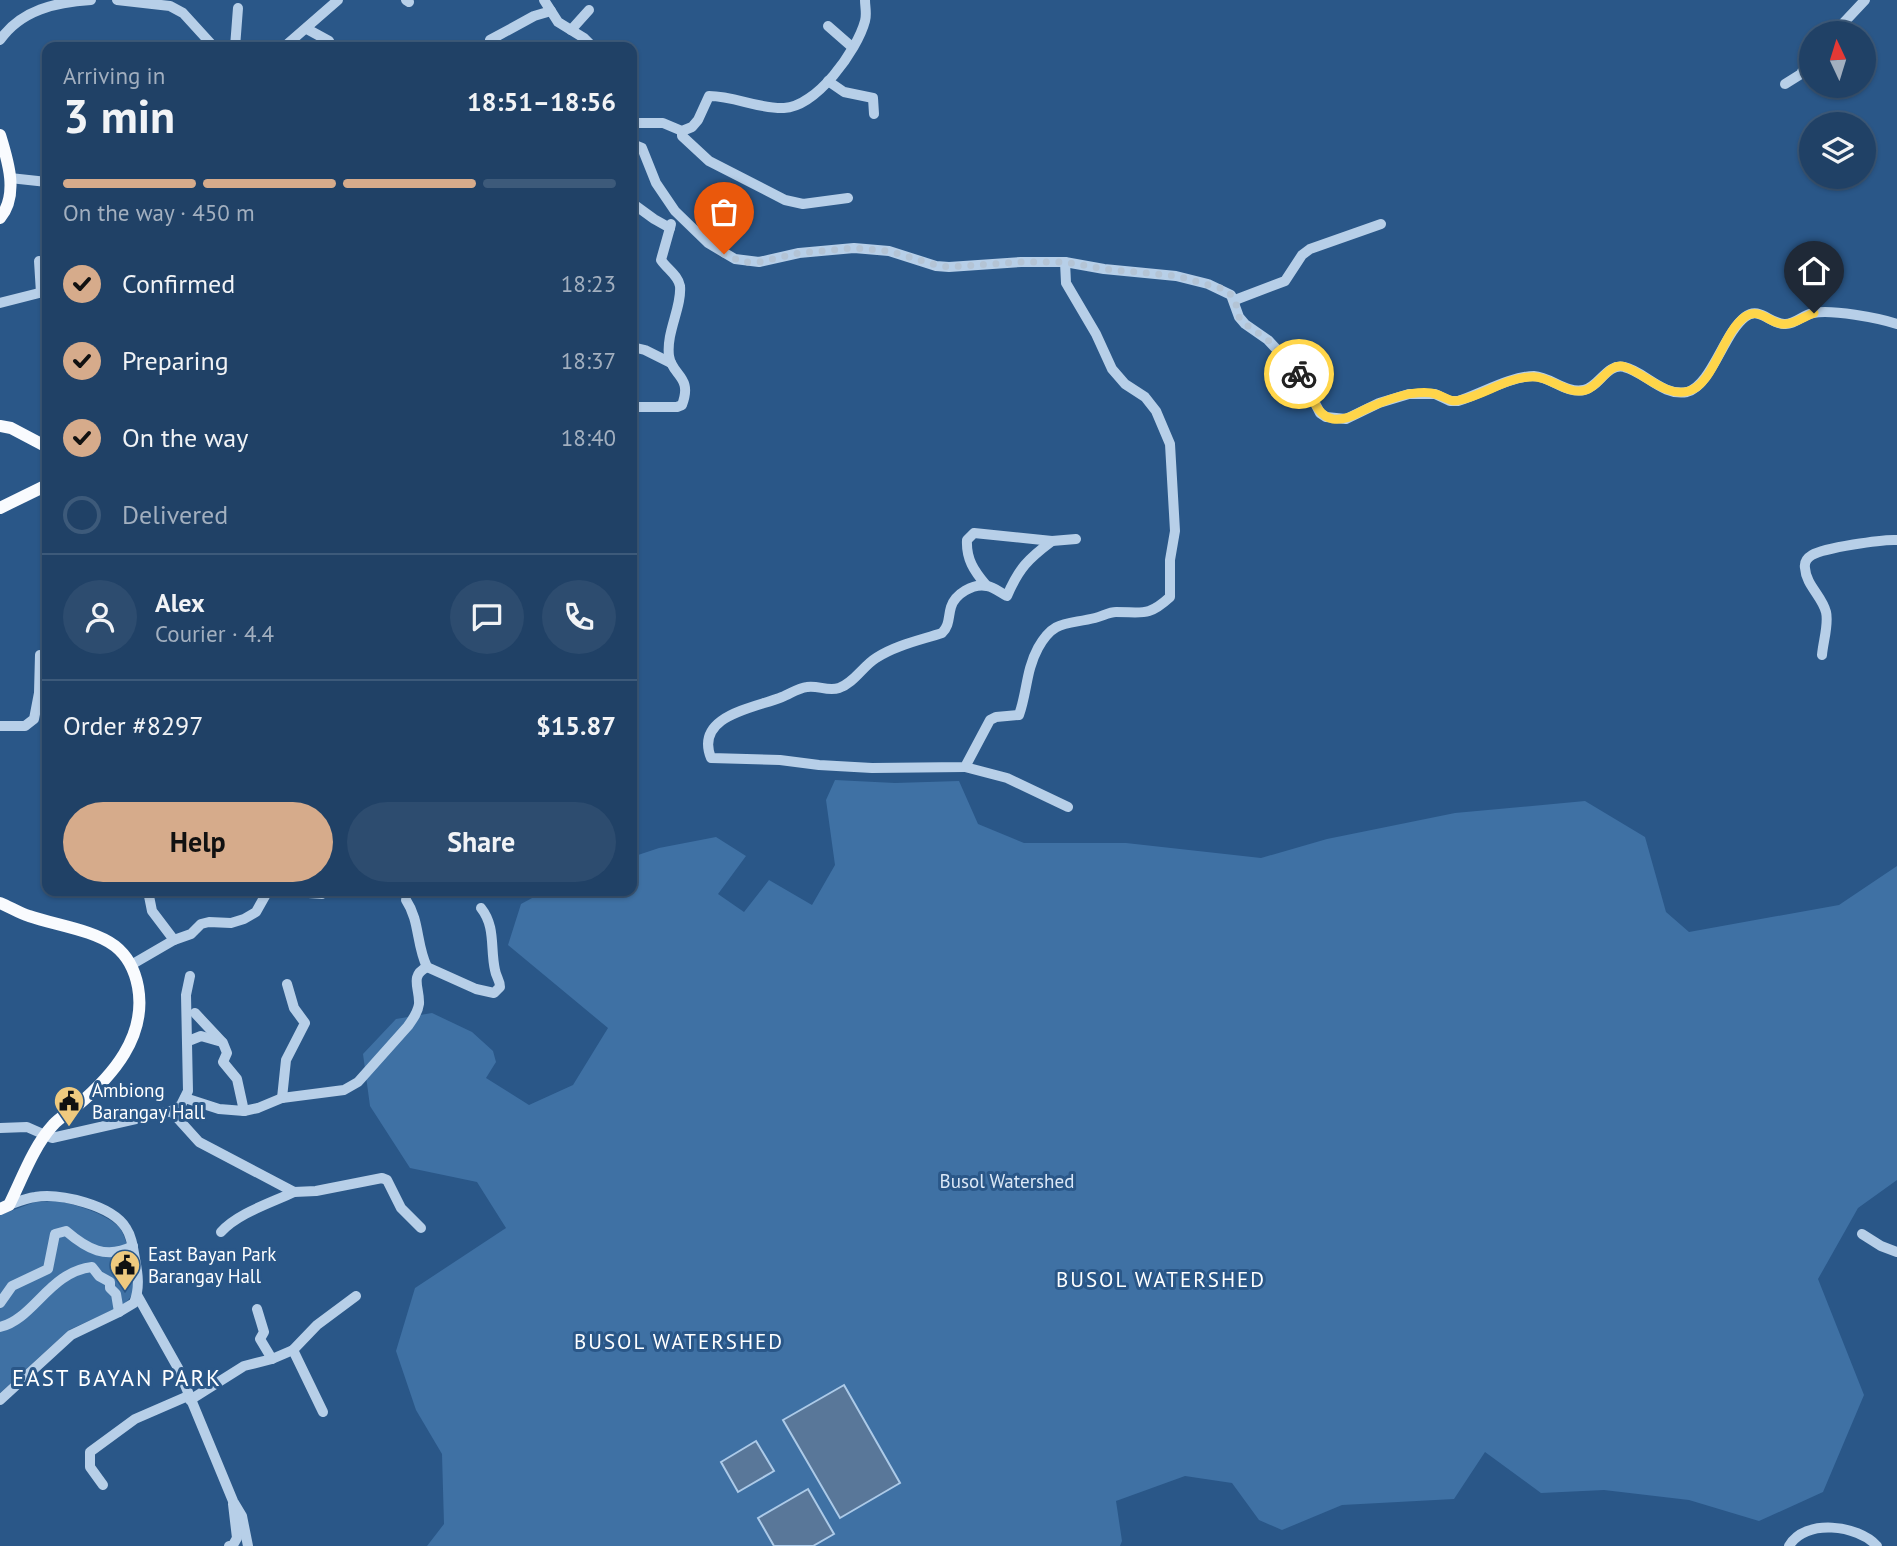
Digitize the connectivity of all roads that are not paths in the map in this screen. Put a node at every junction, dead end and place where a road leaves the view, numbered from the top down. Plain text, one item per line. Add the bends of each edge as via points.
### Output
1 (90, 0) edge
2 (124, 0) edge
3 (338, 0) edge
4 (544, 0) edge
5 (864, 0) edge
6 (1865, 0) edge
7 (145, 1) edge
8 (238, 8) dead end
9 (589, 9) dead end
10 (551, 11) junction
11 (1845, 21) edge
12 (828, 26) dead end
13 (307, 29) junction
14 (571, 30) junction
15 (0, 40) edge
16 (490, 40) dead end
17 (209, 42) edge
18 (235, 42) edge
19 (291, 42) edge
20 (330, 42) edge
21 (587, 42) edge
22 (852, 47) junction
23 (1799, 75) edge
24 (828, 81) junction
25 (1786, 84) dead end
26 (874, 114) dead end
27 (637, 123) edge
28 (682, 131) junction
29 (0, 135) edge
30 (637, 146) edge
31 (10, 178) junction
32 (42, 181) edge
33 (848, 198) dead end
34 (637, 206) edge
35 (675, 211) junction
36 (0, 218) edge
37 (1381, 224) dead end
38 (670, 228) junction
39 (39, 261) dead end
40 (1065, 262) junction
41 (42, 280) edge
42 (42, 292) edge
43 (1235, 300) junction
44 (0, 303) edge
45 (1897, 324) edge
46 (637, 348) edge
47 (671, 363) junction
48 (637, 407) edge
49 (0, 426) edge
50 (42, 444) edge
51 (42, 487) edge
52 (0, 508) edge
53 (1076, 539) dead end
54 (1897, 540) edge
55 (1052, 541) junction
56 (986, 585) junction
57 (40, 655) dead end
58 (1822, 655) dead end
59 (0, 726) edge
60 (965, 767) junction
61 (1068, 807) dead end
62 (149, 896) edge
63 (265, 896) edge
64 (406, 900) dead end
65 (0, 904) edge
66 (481, 908) dead end
67 (174, 940) junction
68 (131, 965) junction
69 (427, 967) junction
70 (190, 976) dead end
71 (287, 984) dead end
72 (195, 1013) dead end
73 (191, 1040) dead end
74 (223, 1043) junction
75 (186, 1098) junction
76 (282, 1098) junction
77 (171, 1111) junction
78 (244, 1111) junction
79 (0, 1128) edge
80 (46, 1135) junction
81 (294, 1192) junction
82 (4, 1207) edge
83 (421, 1228) dead end
84 (221, 1232) dead end
85 (1862, 1234) dead end
86 (133, 1246) junction
87 (1897, 1252) edge
88 (137, 1295) junction
89 (356, 1296) dead end
90 (0, 1303) edge
91 (257, 1309) dead end
92 (119, 1312) junction
93 (0, 1327) edge
94 (293, 1350) junction
95 (272, 1359) junction
96 (189, 1398) junction
97 (0, 1399) edge
98 (323, 1412) dead end
99 (103, 1485) dead end
100 (233, 1500) junction
101 (229, 1546) edge
102 (248, 1546) edge
103 (1789, 1546) edge
104 (1877, 1546) edge

1 - 15 street via 36,10
2 - 7 street
3 - 13 street
4 - 10 street
5 - 22 street via 866,19
6 - 11 street
7 - 17 street via 183,13
8 - 18 street
9 - 14 street
10 - 14 street
10 - 16 street
12 - 22 street
13 - 19 street
13 - 20 street
14 - 21 street
22 - 24 street
23 - 25 street
24 - 26 street via 844,93 873,98
24 - 28 street via 795,107 769,108 709,96 698,120
27 - 28 street via 663,123
28 - 33 street via 709,161 785,200 803,204
29 - 31 main road
30 - 35 street
31 - 32 street
31 - 36 main road via 9,203
34 - 38 street
35 - 38 street
35 - 40 street via 708,243 743,262 854,248 889,251 949,267
37 - 43 street via 1310,249 1285,281
38 - 47 street via 661,260 675,275 680,290 670,334
39 - 41 street
40 - 43 street via 1190,279 1227,290
40 - 60 street via 1066,283 1112,369 1156,411 1170,444 1175,531 1170,597 1155,610 1140,614 1111,613 1052,628 1031,662 1019,715 990,720
42 - 44 street
43 - 45 street via 1239,317 1268,340 1303,379 1320,413 1335,419 1346,419 1409,394 1426,392 1458,401 1532,376 1568,389 1586,390 1619,366 1660,386 1688,392 1704,379 1735,326 1749,314 1787,325 1824,312
46 - 47 street
47 - 48 street via 683,378 682,405
49 - 50 main road
51 - 52 main road
53 - 55 street
54 - 58 street via 1817,552 1806,560 1807,579 1827,616
55 - 56 street via 1018,571 1007,596
55 - 56 street via 971,535 968,556
56 - 60 street via 967,589 956,598 942,633 876,658 842,688 804,687 725,718 710,734 709,754 716,760 872,768
57 - 59 street via 34,719 24,726
60 - 61 street via 1007,778
62 - 67 street via 152,911
63 - 67 street via 256,912 244,919 201,924 191,934
64 - 69 street via 415,913
65 - 68 main road via 114,945
66 - 69 street via 491,927 498,990 484,992
67 - 68 street
68 - 80 main road via 139,1008 130,1046 109,1075
69 - 76 street via 415,978 419,1000 414,1017 358,1082 345,1090
70 - 75 street
71 - 76 street via 294,1008 305,1023 286,1060
72 - 74 street
73 - 74 street via 201,1036
74 - 78 street via 227,1053 223,1062 237,1079
75 - 77 street
75 - 78 street
76 - 78 street
77 - 80 street via 52,1139
77 - 81 street via 199,1142
79 - 80 street via 27,1127
80 - 82 main road
81 - 83 street via 382,1178
81 - 84 street
82 - 86 street via 35,1197 79,1200 124,1224
85 - 87 street
86 - 88 street
86 - 90 street via 111,1254 85,1246 66,1231 55,1234 48,1269 12,1286
88 - 92 street via 134,1303
88 - 96 street via 178,1367
89 - 94 street
91 - 95 street via 264,1332 260,1339
92 - 93 street via 110,1282 92,1267 84,1268 71,1272
92 - 97 street via 71,1335
94 - 95 street
94 - 98 street
95 - 96 street via 244,1366
96 - 99 street via 135,1419 90,1452 90,1467
96 - 100 street
100 - 101 street via 237,1538
100 - 102 street via 242,1516
103 - 104 street via 1824,1527 1853,1532

